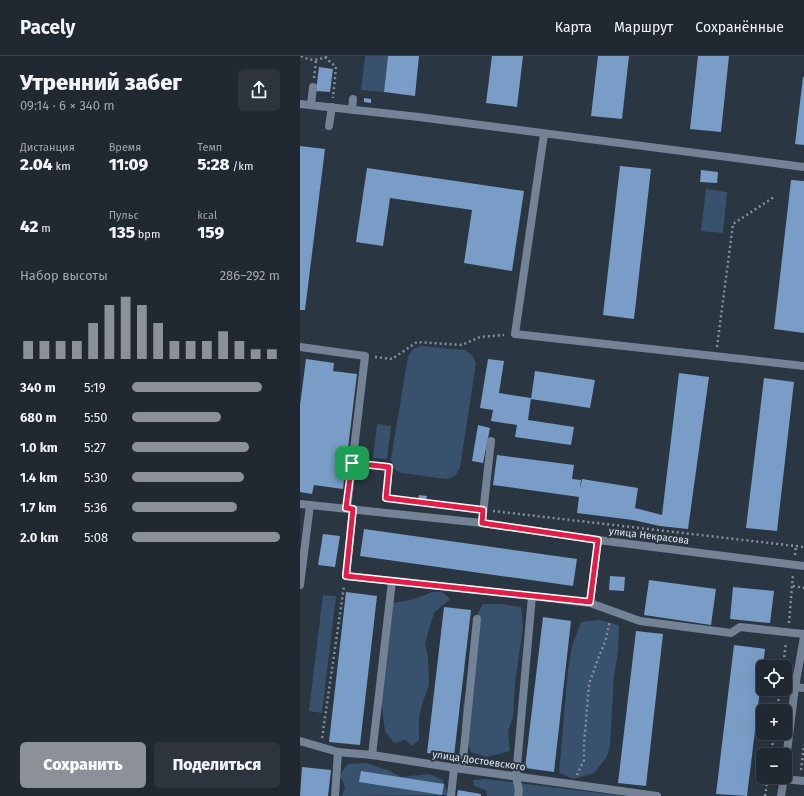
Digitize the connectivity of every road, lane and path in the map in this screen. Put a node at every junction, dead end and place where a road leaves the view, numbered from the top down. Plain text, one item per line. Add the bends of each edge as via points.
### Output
1 (301, 56) edge
2 (326, 57) edge
3 (316, 61) junction
4 (313, 87) joint
5 (353, 99) dead end
6 (300, 104) edge
7 (311, 105) junction
8 (332, 107) junction
9 (352, 110) junction
10 (329, 126) dead end
11 (544, 134) junction
12 (804, 167) edge
13 (774, 197) dead end
14 (515, 334) junction
15 (300, 347) edge
16 (365, 356) junction
17 (715, 356) junction
18 (804, 366) edge
19 (492, 441) dead end
20 (352, 463) junction
21 (300, 504) edge
22 (310, 505) junction
23 (350, 508) junction
24 (483, 510) junction
25 (482, 523) junction
26 (303, 534) edge
27 (598, 540) junction
28 (804, 547) edge
29 (804, 566) edge
30 (346, 576) junction
31 (392, 581) junction
32 (300, 585) edge
33 (793, 586) dead end
34 (804, 588) edge
35 (532, 596) junction
36 (590, 602) junction
37 (613, 611) junction
38 (477, 619) dead end
39 (804, 636) edge
40 (795, 687) junction
41 (804, 688) edge
42 (300, 741) edge
43 (321, 746) junction
44 (787, 748) edge
45 (338, 752) junction
46 (372, 755) junction
47 (458, 769) junction
48 (516, 777) junction
49 (792, 779) edge
50 (804, 781) edge
51 (572, 784) junction
52 (767, 784) edge
53 (783, 784) edge
54 (335, 796) edge
55 (452, 796) edge
56 (518, 796) edge
57 (657, 796) edge
58 (765, 796) edge
59 (781, 796) edge

1 - 3 path
2 - 3 path
2 - 8 path via 336,67
3 - 4 path
4 - 7 street
5 - 9 street
6 - 7 street
7 - 8 street
8 - 9 street
8 - 10 street
9 - 11 street
11 - 12 street via 701,151
11 - 14 street
13 - 17 path via 733,224
14 - 16 path via 480,337 462,345 417,342 392,359
14 - 17 street
15 - 16 street
16 - 20 street
17 - 18 street
19 - 24 street
20 - 23 street
20 - 24 path via 389,467 386,498
21 - 22 street, улица Некрасова
22 - 23 street, улица Некрасова
22 - 26 street
23 - 25 street, улица Некрасова
23 - 30 street
24 - 25 street
24 - 28 path
25 - 27 street, улица Некрасова
26 - 32 street
27 - 29 street, улица Некрасова
27 - 36 street
30 - 31 street
30 - 43 path
31 - 35 street
31 - 46 street
33 - 34 path
35 - 36 street
35 - 48 street
36 - 37 street
37 - 39 street via 640,621 731,633 740,627
37 - 51 path via 605,642 589,684 584,760
38 - 47 street
39 - 40 street
40 - 41 street
40 - 44 street
42 - 43 street, улица Достоевского
43 - 45 street, улица Достоевского
45 - 46 street, улица Достоевского
45 - 54 street
46 - 47 street, улица Достоевского
47 - 48 street, улица Достоевского
47 - 55 street
48 - 51 street, улица Достоевского
48 - 56 street
49 - 50 street
51 - 57 street, улица Достоевского
52 - 58 path
53 - 59 street

